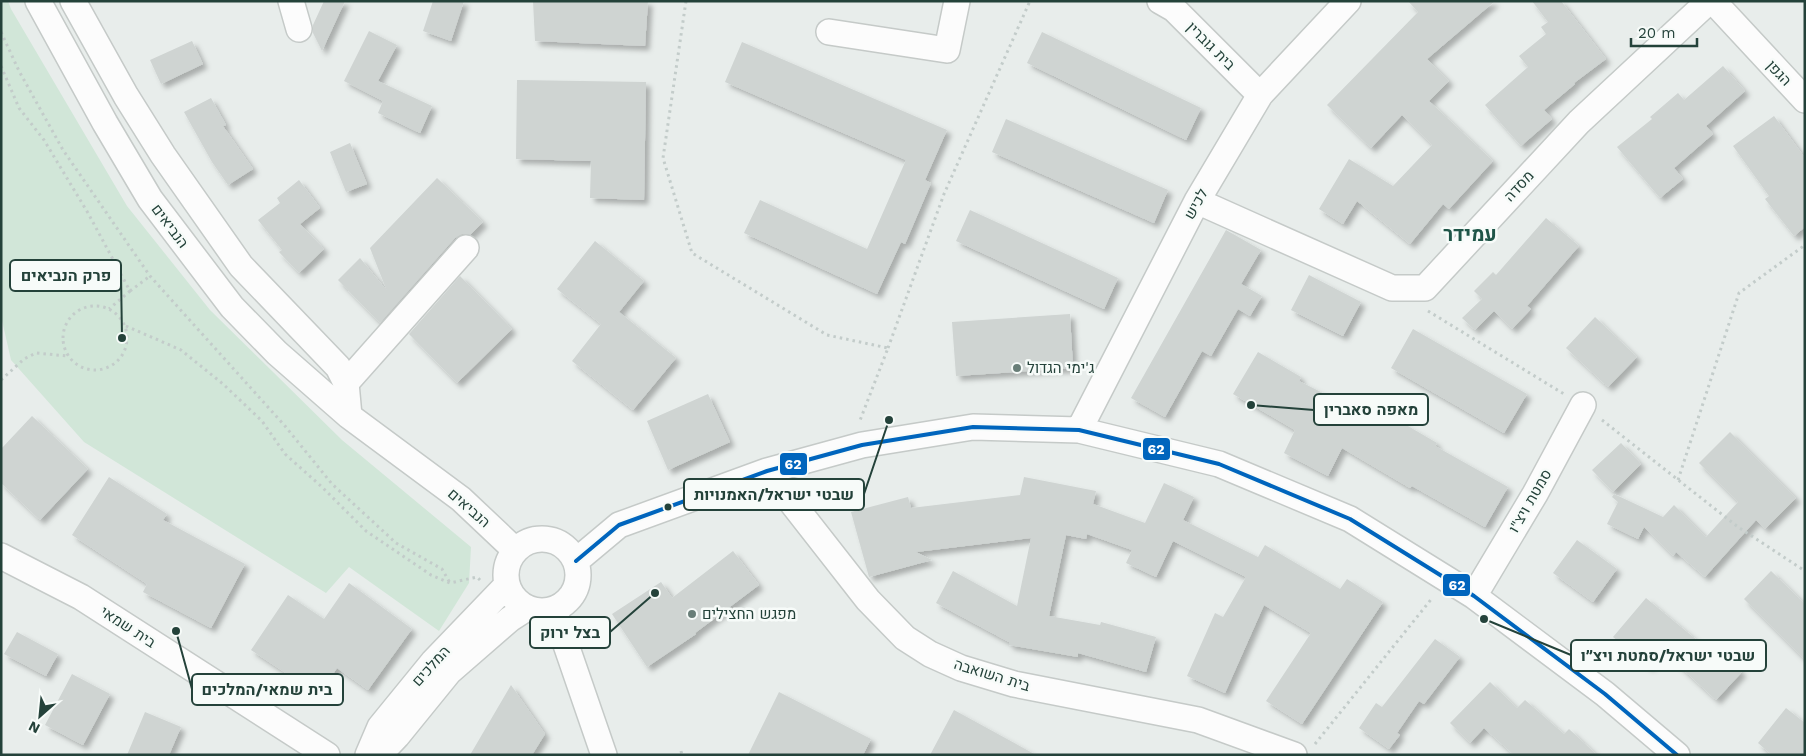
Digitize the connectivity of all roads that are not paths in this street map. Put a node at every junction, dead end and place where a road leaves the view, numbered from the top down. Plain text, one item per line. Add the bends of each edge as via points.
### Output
1 (38, 1) edge
2 (73, 1) edge
3 (291, 1) edge
4 (956, 1) edge
5 (1160, 1) edge
6 (1348, 1) edge
7 (1711, 1) edge
8 (299, 29) dead end
9 (829, 32) dead end
10 (1260, 95) junction
11 (1805, 100) edge
12 (1197, 201) junction
13 (466, 248) dead end
14 (346, 383) junction
15 (1583, 406) dead end
16 (349, 416) junction
17 (1079, 430) junction
18 (767, 471) junction
19 (515, 550) junction
20 (1, 556) edge
21 (576, 561) junction
22 (501, 591) junction
23 (1474, 596) junction
24 (527, 608) junction
25 (554, 610) junction
26 (1303, 751) edge
27 (327, 755) edge
28 (368, 755) edge
29 (379, 755) edge
30 (604, 755) edge
31 (1677, 755) edge

1 - 16 street, הנביאים via 104,123 150,199 232,307 277,353
2 - 14 street via 126,96 213,228 241,266 338,367
3 - 8 street
4 - 9 street via 947,50
5 - 10 street, בית גוברין via 1174,9
6 - 10 street, לכיש
7 - 11 street, הגפן
7 - 12 street, מסדה via 1579,122 1425,288 1392,288
10 - 12 street, לכיש
12 - 17 street, לכיש
13 - 14 street
14 - 16 street
15 - 23 street, סמטת ויצ"ו
16 - 19 street, הנביאים via 461,499
17 - 18 street via 973,427 862,446
17 - 23 street via 1218,464 1350,519
18 - 21 street via 619,525
18 - 26 street, בית השואבה via 868,600 905,638 930,654 961,668 1014,684 1198,720
19 - 21 street via 521,543 546,538 560,543
19 - 22 street
20 - 27 street, בית שמאי via 81,597
21 - 25 street via 576,590 566,604
22 - 24 street
22 - 28 street, המלכים via 433,662 380,727
23 - 31 street via 1605,694
24 - 25 street
24 - 29 street, המלכים via 448,672
25 - 30 street

